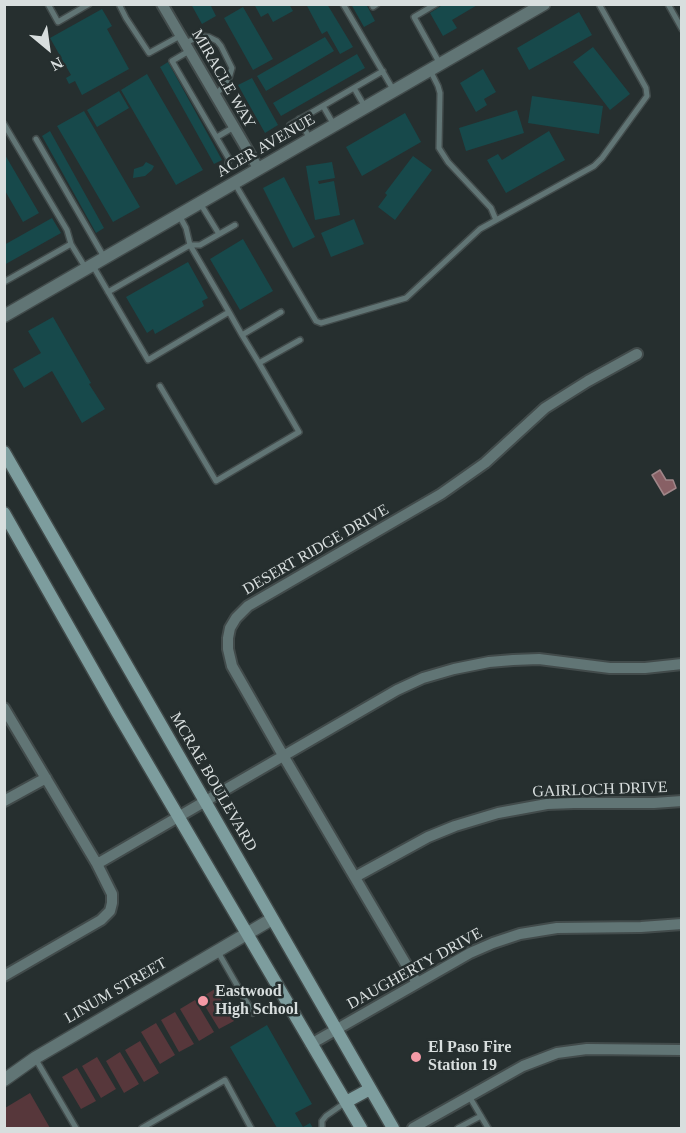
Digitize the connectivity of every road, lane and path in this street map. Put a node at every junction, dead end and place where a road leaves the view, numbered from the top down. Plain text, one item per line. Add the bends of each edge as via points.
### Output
1 (48, 4) edge
2 (89, 4) edge
3 (119, 4) edge
4 (162, 4) edge
5 (343, 4) edge
6 (372, 4) edge
7 (377, 4) edge
8 (436, 4) edge
9 (544, 4) edge
10 (599, 4) edge
11 (668, 4) edge
12 (681, 11) edge
13 (674, 15) junction
14 (681, 29) edge
15 (185, 44) junction
16 (435, 67) junction
17 (383, 71) junction
18 (354, 88) junction
19 (394, 91) junction
20 (215, 95) junction
21 (323, 106) junction
22 (365, 107) junction
23 (299, 120) junction
24 (4, 124) edge
25 (290, 125) dead end
26 (334, 125) junction
27 (234, 127) junction
28 (217, 138) junction
29 (36, 139) dead end
30 (310, 139) junction
31 (228, 163) dead end
32 (258, 168) junction
33 (234, 183) junction
34 (201, 202) junction
35 (179, 215) junction
36 (496, 220) junction
37 (235, 225) dead end
38 (219, 234) junction
39 (71, 244) junction
40 (190, 245) junction
41 (104, 258) junction
42 (89, 267) junction
43 (4, 282) edge
44 (108, 292) junction
45 (229, 312) junction
46 (281, 312) dead end
47 (4, 316) edge
48 (243, 335) junction
49 (300, 340) dead end
50 (637, 354) dead end
51 (259, 363) junction
52 (160, 386) dead end
53 (4, 452) edge
54 (4, 513) edge
55 (681, 664) edge
56 (4, 708) edge
57 (284, 757) junction
58 (46, 778) junction
59 (4, 801) edge
60 (206, 801) junction
61 (681, 801) edge
62 (178, 817) junction
63 (97, 864) junction
64 (355, 877) junction
65 (273, 920) junction
66 (681, 924) edge
67 (247, 934) junction
68 (218, 951) junction
69 (4, 976) edge
70 (417, 983) junction
71 (253, 1013) dead end
72 (336, 1030) junction
73 (311, 1044) junction
74 (681, 1050) edge
75 (35, 1058) junction
76 (4, 1080) edge
77 (370, 1089) junction
78 (469, 1096) junction
79 (346, 1102) junction
80 (481, 1116) junction
81 (76, 1128) edge
82 (141, 1128) edge
83 (251, 1128) edge
84 (322, 1128) edge
85 (361, 1128) edge
86 (393, 1128) edge
87 (412, 1128) edge
88 (458, 1128) edge
89 (488, 1128) edge

1 - 2 lane via 58,22
3 - 15 lane via 149,53
4 - 15 street, MIRACLE WAY
5 - 17 lane
6 - 7 lane
8 - 16 lane via 414,17
9 - 16 street, ACER AVENUE
10 - 36 lane via 647,96 594,166
11 - 13 lane
12 - 13 lane
13 - 14 lane
15 - 20 street, MIRACLE WAY
15 - 20 lane via 201,36 218,41 221,46 232,68 228,82
15 - 28 lane via 172,61
16 - 19 street, ACER AVENUE
16 - 36 lane via 440,93 439,148 491,208
17 - 18 lane
17 - 19 lane
18 - 21 lane
18 - 22 lane
19 - 22 street, ACER AVENUE
20 - 27 street, MIRACLE WAY
21 - 23 lane
21 - 26 lane
22 - 26 street, ACER AVENUE
23 - 25 lane
23 - 30 lane
24 - 39 lane via 67,230
26 - 30 street, ACER AVENUE
27 - 28 lane
27 - 32 street, MIRACLE WAY
28 - 31 lane
29 - 41 lane
30 - 32 street, ACER AVENUE
32 - 33 street, ACER AVENUE
33 - 34 street, ACER AVENUE
33 - 36 lane via 316,321 321,323 406,298 480,229
34 - 35 street, ACER AVENUE
34 - 38 lane
35 - 40 lane
35 - 41 street, ACER AVENUE
37 - 38 lane
38 - 40 lane via 200,245
39 - 42 lane
39 - 43 lane
40 - 44 lane
40 - 45 lane
41 - 42 street, ACER AVENUE
42 - 44 lane
42 - 47 street, ACER AVENUE
44 - 45 lane via 148,360
45 - 48 lane
46 - 48 lane
48 - 51 lane
49 - 51 lane
50 - 57 street, DESERT RIDGE DRIVE via 545,408 485,463 441,494 249,606 236,618 228,638 230,659
51 - 52 lane via 299,432 216,481
53 - 60 main road, MCRAE BOULEVARD
54 - 62 main road via 11,534
55 - 57 street via 610,668 538,659 454,669 397,690
56 - 58 street
57 - 60 street
57 - 64 street, DESERT RIDGE DRIVE
58 - 59 street
58 - 63 street
60 - 62 street
60 - 65 main road, MCRAE BOULEVARD
61 - 64 street, GAIRLOCH DRIVE via 574,802 498,813 428,837
62 - 63 street
62 - 67 main road
63 - 69 street via 112,894 110,911
64 - 70 street, DESERT RIDGE DRIVE
65 - 67 street, LINUM STREET
65 - 72 main road, MCRAE BOULEVARD
66 - 70 street, DAUGHERTY DRIVE via 528,932 470,953
67 - 68 street, LINUM STREET
67 - 73 main road
68 - 71 lane
68 - 75 street, LINUM STREET
70 - 72 street, DAUGHERTY DRIVE
72 - 73 street, DAUGHERTY DRIVE
72 - 77 main road, MCRAE BOULEVARD
73 - 79 main road
74 - 78 street via 587,1049 557,1053 523,1066
75 - 76 street, LINUM STREET
75 - 81 lane
77 - 79 main road
77 - 86 main road, MCRAE BOULEVARD
78 - 80 lane
78 - 87 street
79 - 84 lane via 326,1116
79 - 85 main road
80 - 88 lane
80 - 89 lane
82 - 83 lane via 225,1080

